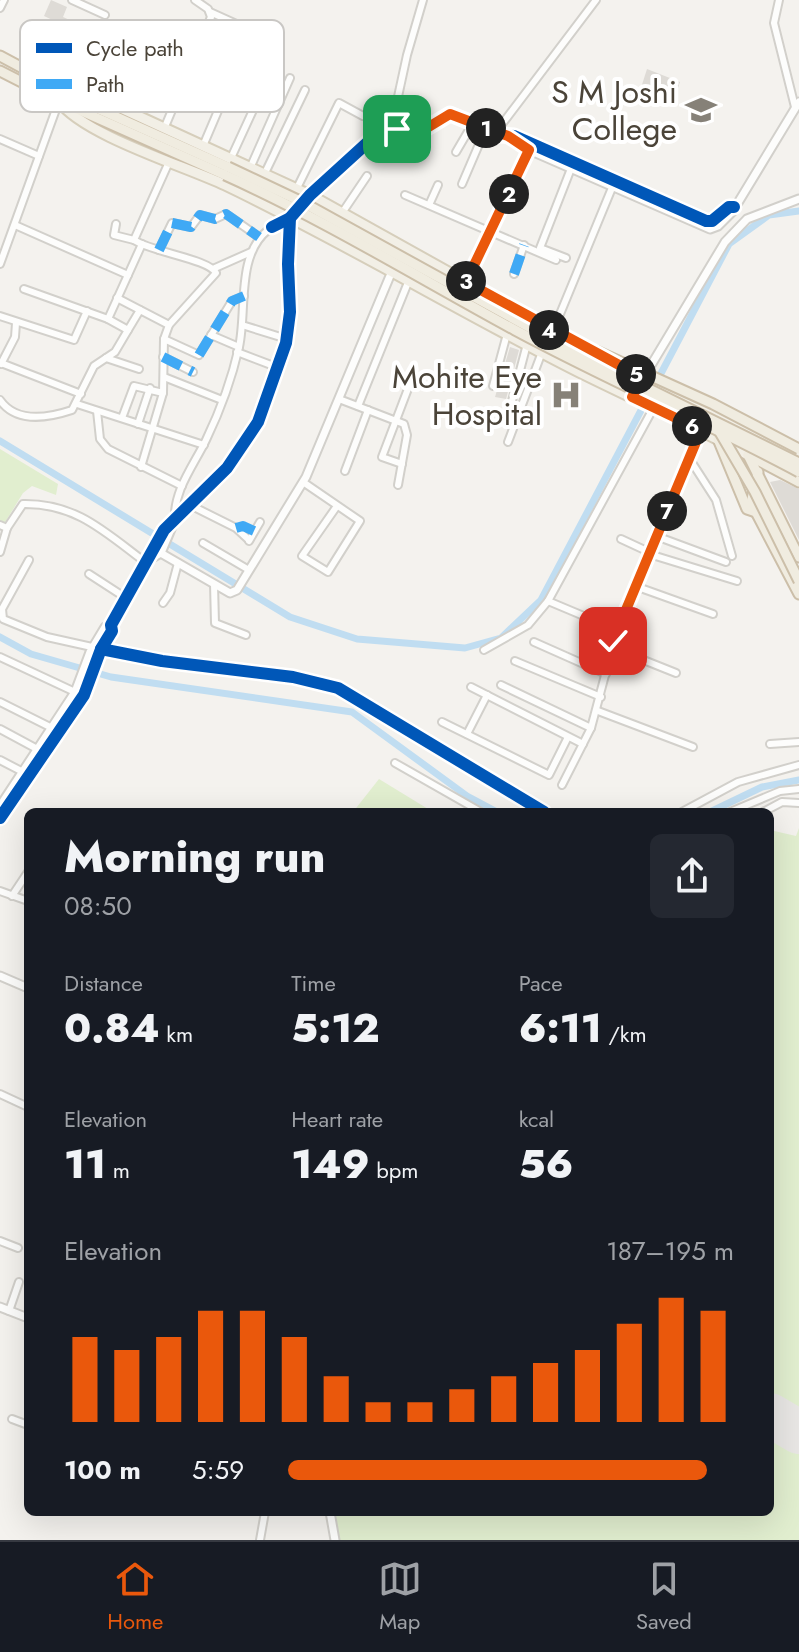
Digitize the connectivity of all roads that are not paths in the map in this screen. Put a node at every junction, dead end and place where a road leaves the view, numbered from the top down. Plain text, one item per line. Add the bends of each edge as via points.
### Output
1 (4, 0) edge
2 (72, 0) edge
3 (195, 0) edge
4 (423, 0) edge
5 (596, 0) edge
6 (779, 0) edge
7 (0, 8) edge
8 (210, 12) junction
9 (105, 15) dead end
10 (209, 20) edge
11 (228, 20) edge
12 (0, 56) edge
13 (20, 66) edge
14 (0, 71) edge
15 (290, 78) dead end
16 (20, 81) edge
17 (305, 90) dead end
18 (284, 92) edge
19 (797, 104) edge
20 (55, 112) edge
21 (67, 112) edge
22 (87, 112) edge
23 (105, 112) edge
24 (127, 112) edge
25 (171, 112) edge
26 (217, 112) edge
27 (253, 112) edge
28 (275, 112) edge
29 (363, 116) dead end
30 (473, 123) junction
31 (486, 128) junction
32 (164, 129) junction
33 (391, 129) junction
34 (496, 132) junction
35 (508, 136) junction
36 (0, 139) edge
37 (203, 146) junction
38 (529, 150) junction
39 (456, 152) dead end
40 (39, 156) junction
41 (169, 162) junction
42 (251, 166) junction
43 (572, 166) junction
44 (228, 167) junction
45 (265, 173) junction
46 (367, 176) dead end
47 (462, 184) dead end
48 (438, 185) dead end
49 (614, 185) junction
50 (297, 188) junction
51 (310, 195) junction
52 (405, 195) dead end
53 (799, 199) edge
54 (429, 205) junction
55 (734, 207) junction
56 (342, 213) junction
57 (290, 218) junction
58 (747, 219) junction
59 (116, 224) dead end
60 (15, 225) junction
61 (492, 230) junction
62 (0, 236) edge
63 (259, 237) junction
64 (9, 240) junction
65 (134, 240) junction
66 (142, 244) junction
67 (524, 245) junction
68 (159, 250) junction
69 (251, 252) junction
70 (566, 258) dead end
71 (556, 260) dead end
72 (0, 264) edge
73 (215, 268) junction
74 (392, 271) junction
75 (514, 274) dead end
76 (128, 275) junction
77 (409, 280) junction
78 (466, 282) junction
79 (24, 289) dead end
80 (244, 296) junction
81 (117, 298) junction
82 (140, 310) junction
83 (87, 311) junction
84 (0, 316) edge
85 (108, 319) junction
86 (16, 323) junction
87 (169, 325) junction
88 (242, 325) junction
89 (128, 330) junction
90 (553, 332) junction
91 (507, 334) junction
92 (211, 335) junction
93 (164, 339) junction
94 (287, 339) junction
95 (527, 344) junction
96 (238, 350) junction
97 (542, 352) junction
98 (574, 352) junction
99 (163, 357) junction
100 (106, 358) junction
101 (0, 365) edge
102 (279, 368) junction
103 (139, 369) dead end
104 (193, 372) dead end
105 (414, 373) dead end
106 (164, 377) junction
107 (646, 379) junction
108 (493, 386) dead end
109 (150, 388) junction
110 (163, 393) junction
111 (81, 394) junction
112 (339, 399) junction
113 (0, 400) edge
114 (222, 400) junction
115 (512, 401) dead end
116 (644, 402) junction
117 (77, 404) junction
118 (358, 406) junction
119 (368, 410) junction
120 (97, 411) junction
121 (122, 418) junction
122 (396, 421) junction
123 (138, 424) junction
124 (716, 427) junction
125 (152, 429) junction
126 (701, 430) junction
127 (760, 434) junction
128 (718, 439) junction
129 (508, 442) dead end
130 (204, 445) junction
131 (799, 452) edge
132 (748, 455) junction
133 (689, 458) junction
134 (799, 463) edge
135 (402, 464) junction
136 (141, 467) junction
137 (345, 471) dead end
138 (758, 472) junction
139 (799, 472) edge
140 (303, 482) junction
141 (799, 482) edge
142 (398, 485) dead end
143 (182, 486) junction
144 (190, 505) junction
145 (337, 506) junction
146 (756, 512) junction
147 (175, 520) junction
148 (260, 522) dead end
149 (3, 526) edge
150 (168, 532) junction
151 (656, 536) junction
152 (621, 539) dead end
153 (203, 543) dead end
154 (154, 545) junction
155 (163, 550) junction
156 (0, 552) edge
157 (649, 553) junction
158 (732, 556) dead end
159 (799, 557) edge
160 (29, 560) dead end
161 (145, 562) junction
162 (726, 562) dead end
163 (178, 563) junction
164 (249, 570) junction
165 (89, 574) dead end
166 (737, 581) dead end
167 (799, 581) edge
168 (214, 584) junction
169 (635, 586) junction
170 (799, 594) edge
171 (126, 598) junction
172 (548, 601) junction
173 (163, 603) dead end
174 (713, 614) dead end
175 (111, 625) junction
176 (617, 630) junction
177 (246, 635) dead end
178 (534, 642) dead end
179 (92, 647) junction
180 (611, 647) junction
181 (101, 649) junction
182 (484, 650) dead end
183 (0, 657) edge
184 (515, 661) dead end
185 (676, 673) dead end
186 (606, 674) junction
187 (501, 685) dead end
188 (471, 687) dead end
189 (75, 692) junction
190 (487, 695) junction
191 (601, 697) junction
192 (0, 702) edge
193 (598, 711) junction
194 (442, 722) dead end
195 (591, 728) junction
196 (0, 729) edge
197 (55, 729) junction
198 (467, 734) junction
199 (568, 737) junction
200 (799, 742) edge
201 (583, 744) junction
202 (770, 744) dead end
203 (693, 747) dead end
204 (39, 751) junction
205 (0, 760) edge
206 (395, 763) dead end
207 (799, 765) edge
208 (24, 773) junction
209 (562, 785) dead end
210 (799, 789) edge
211 (780, 791) junction
212 (782, 802) junction
213 (799, 803) edge
214 (0, 806) edge
215 (474, 808) edge
216 (537, 808) edge
217 (689, 808) edge
218 (740, 808) edge
219 (771, 808) edge
220 (0, 818) edge
221 (24, 878) edge
222 (0, 891) edge
223 (12, 896) junction
224 (24, 900) edge
225 (0, 976) edge
226 (24, 986) edge
227 (0, 1094) edge
228 (24, 1105) edge
229 (0, 1241) edge
230 (18, 1248) dead end
231 (19, 1282) dead end
232 (0, 1307) edge
233 (9, 1311) junction
234 (24, 1317) edge
235 (12, 1419) dead end
236 (24, 1424) edge
237 (264, 1516) edge
238 (331, 1516) edge
239 (260, 1540) edge
240 (335, 1540) edge

1 - 7 street
2 - 9 street
3 - 8 street
4 - 33 street
5 - 34 street
6 - 19 street via 774,23
8 - 10 street
8 - 11 street
12 - 13 highway
14 - 16 highway
15 - 18 street
17 - 45 street
19 - 55 street
20 - 40 street
21 - 41 main road
22 - 44 highway
23 - 44 highway
24 - 32 main road
25 - 32 street
26 - 37 street
27 - 44 street
28 - 42 street
29 - 50 street via 339,103
30 - 31 street
30 - 33 street via 450,114 422,131
30 - 39 street
31 - 34 street
31 - 47 street
32 - 37 main road
33 - 51 street via 378,133
34 - 35 street
35 - 38 street
35 - 43 street
36 - 40 street
37 - 44 main road
38 - 43 street
38 - 61 street
40 - 60 street
41 - 57 main road
41 - 65 street
42 - 44 main road
42 - 45 main road
43 - 49 street
43 - 70 street via 540,248
44 - 98 highway, bridge via 302,202
44 - 124 highway, bridge via 518,331
45 - 50 main road
46 - 56 street
48 - 54 street
49 - 55 street via 713,224
49 - 90 street
50 - 51 main road
51 - 56 main road
51 - 57 street
52 - 54 street
53 - 58 street
54 - 61 street
55 - 58 street
56 - 78 main road
57 - 63 street
57 - 74 main road
57 - 94 street
58 - 107 street via 713,259
59 - 65 street via 114,235
60 - 64 street
60 - 76 street
61 - 67 street
61 - 78 street
62 - 64 street
63 - 68 street via 226,214 215,219 200,215 191,227 172,223
63 - 69 street
64 - 72 street
65 - 66 street
66 - 68 street
66 - 76 street
67 - 71 street
67 - 75 street
68 - 73 street
69 - 73 street
69 - 80 street
73 - 87 street via 211,281
74 - 77 main road
74 - 112 street
76 - 81 street
77 - 91 main road
77 - 118 street
78 - 90 main road
79 - 83 street
80 - 88 street
80 - 92 street via 232,301
81 - 82 street
81 - 85 street
82 - 87 street
82 - 89 street
83 - 85 street
83 - 86 street via 74,340
84 - 86 street
85 - 89 street
86 - 101 street via 15,337
87 - 93 street
88 - 94 street
88 - 96 street
89 - 100 street
90 - 97 street
90 - 107 main road
91 - 95 main road
91 - 108 street
92 - 93 street via 199,355
92 - 96 street
93 - 99 street
94 - 102 street
95 - 97 main road
95 - 115 street
96 - 102 street
96 - 114 street
97 - 116 main road
97 - 129 street
98 - 131 highway, bridge via 596,351 713,404
98 - 134 highway, bridge
99 - 104 street
99 - 106 street
100 - 103 street
100 - 111 street via 94,366
101 - 111 street
102 - 144 street via 247,441
105 - 122 street
106 - 110 street
106 - 114 street
107 - 116 street
107 - 127 main road, bridge
109 - 110 street
109 - 121 street via 132,387
109 - 123 street
110 - 125 street
111 - 117 street
112 - 118 street
112 - 140 street
113 - 117 street via 15,414 28,417 65,412
114 - 130 street
116 - 126 main road
116 - 172 street
117 - 120 street
118 - 119 street
119 - 122 street
119 - 137 street
120 - 121 street
120 - 136 street via 103,444
121 - 123 street
122 - 135 street via 407,429
122 - 135 street via 382,457
123 - 125 street
124 - 139 highway, bridge
124 - 167 highway, bridge
125 - 130 street
125 - 136 street
126 - 128 main road
126 - 133 street
127 - 131 main road
127 - 132 highway
128 - 132 main road
128 - 146 highway via 747,509
130 - 143 street
132 - 138 highway
132 - 141 highway
133 - 151 street
133 - 158 street via 716,500
135 - 142 street
136 - 143 street
138 - 146 highway via 752,499
138 - 159 highway
140 - 145 street
140 - 164 street
143 - 147 street
144 - 147 street
144 - 148 street via 252,538
145 - 145 street via 360,521 328,572 302,556
146 - 170 highway
147 - 150 street
149 - 156 street
149 - 161 street via 23,504 62,507
150 - 154 street
150 - 155 street
151 - 157 street
151 - 162 street
152 - 157 street
153 - 164 street
154 - 155 street
154 - 161 street
155 - 161 street
155 - 163 street
157 - 166 street
157 - 169 street
160 - 179 street via 2,609 3,619
161 - 171 street
163 - 168 street
163 - 173 street
164 - 168 street via 230,593
165 - 171 street
168 - 177 street via 215,623
169 - 174 street
169 - 176 street
171 - 175 street
172 - 176 street
172 - 182 street via 528,625
175 - 179 street
175 - 181 street
176 - 180 street
178 - 186 street
179 - 189 street
180 - 185 street
180 - 186 street
181 - 197 street via 84,695
181 - 216 street via 338,688
183 - 189 street
184 - 191 street
186 - 191 street
187 - 195 street
188 - 190 street
189 - 197 street
190 - 198 street
190 - 199 street
191 - 193 street
192 - 197 street
193 - 195 street
193 - 203 street
194 - 198 street
195 - 201 street
196 - 204 street
197 - 204 street
198 - 199 street via 549,775
199 - 201 street
200 - 202 street
201 - 209 street
204 - 208 street
205 - 208 street
206 - 215 street
207 - 217 street via 738,782
208 - 214 street
208 - 220 street
210 - 211 street
211 - 212 street
211 - 218 street
212 - 213 street
212 - 219 street
221 - 223 street
222 - 223 street
223 - 224 street
225 - 226 street
227 - 228 street
229 - 230 street
231 - 233 street
232 - 233 street
233 - 234 street
235 - 236 street
237 - 239 street
238 - 240 street

